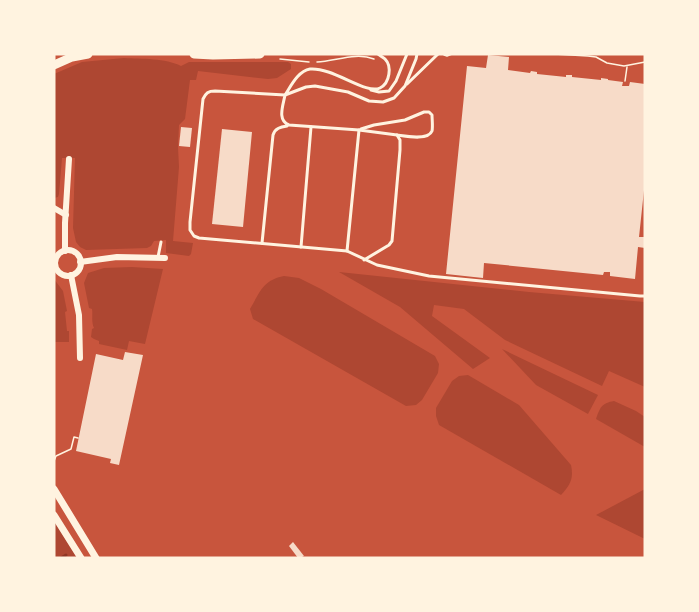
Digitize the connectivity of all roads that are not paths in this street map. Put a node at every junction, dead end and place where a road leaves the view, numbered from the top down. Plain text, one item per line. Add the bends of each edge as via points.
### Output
1 (88, 54) edge
2 (194, 54) edge
3 (260, 54) edge
4 (378, 54) edge
5 (407, 54) edge
6 (417, 54) edge
7 (438, 54) edge
8 (54, 65) edge
9 (405, 86) junction
10 (369, 90) junction
11 (285, 95) junction
12 (289, 125) junction
13 (311, 127) junction
14 (359, 130) junction
15 (397, 135) junction
16 (69, 159) dead end
17 (54, 208) edge
18 (66, 215) junction
19 (161, 242) dead end
20 (262, 243) junction
21 (301, 247) junction
22 (65, 251) junction
23 (347, 251) junction
24 (161, 257) joint
25 (364, 260) junction
26 (80, 262) junction
27 (55, 266) edge
28 (71, 275) junction
29 (645, 296) edge
30 (80, 358) dead end
31 (54, 489) edge
32 (54, 515) edge
33 (81, 558) edge
34 (96, 558) edge

1 - 8 main road
2 - 3 main road
4 - 10 lane via 387,60 390,70 380,88
5 - 10 lane via 388,91
6 - 9 lane
7 - 9 lane
9 - 11 lane via 394,98 383,102 315,86
10 - 11 lane via 328,71 309,69 301,73
11 - 12 lane via 282,119
11 - 20 lane via 210,91 203,99 190,230 199,238
12 - 13 lane
12 - 20 lane via 274,131
13 - 14 lane
13 - 21 lane
14 - 15 lane
14 - 15 lane via 424,112 432,115 432,131 428,135
14 - 23 lane
15 - 25 lane via 400,150 392,241
16 - 18 street
17 - 18 street
18 - 22 street
19 - 24 lane
20 - 21 lane
21 - 23 lane
22 - 26 street via 77,254
22 - 27 street via 57,256
23 - 25 lane
24 - 26 street
25 - 29 lane via 429,276
26 - 28 street
27 - 28 street via 63,275
28 - 30 street via 79,315
31 - 34 street
32 - 33 street

